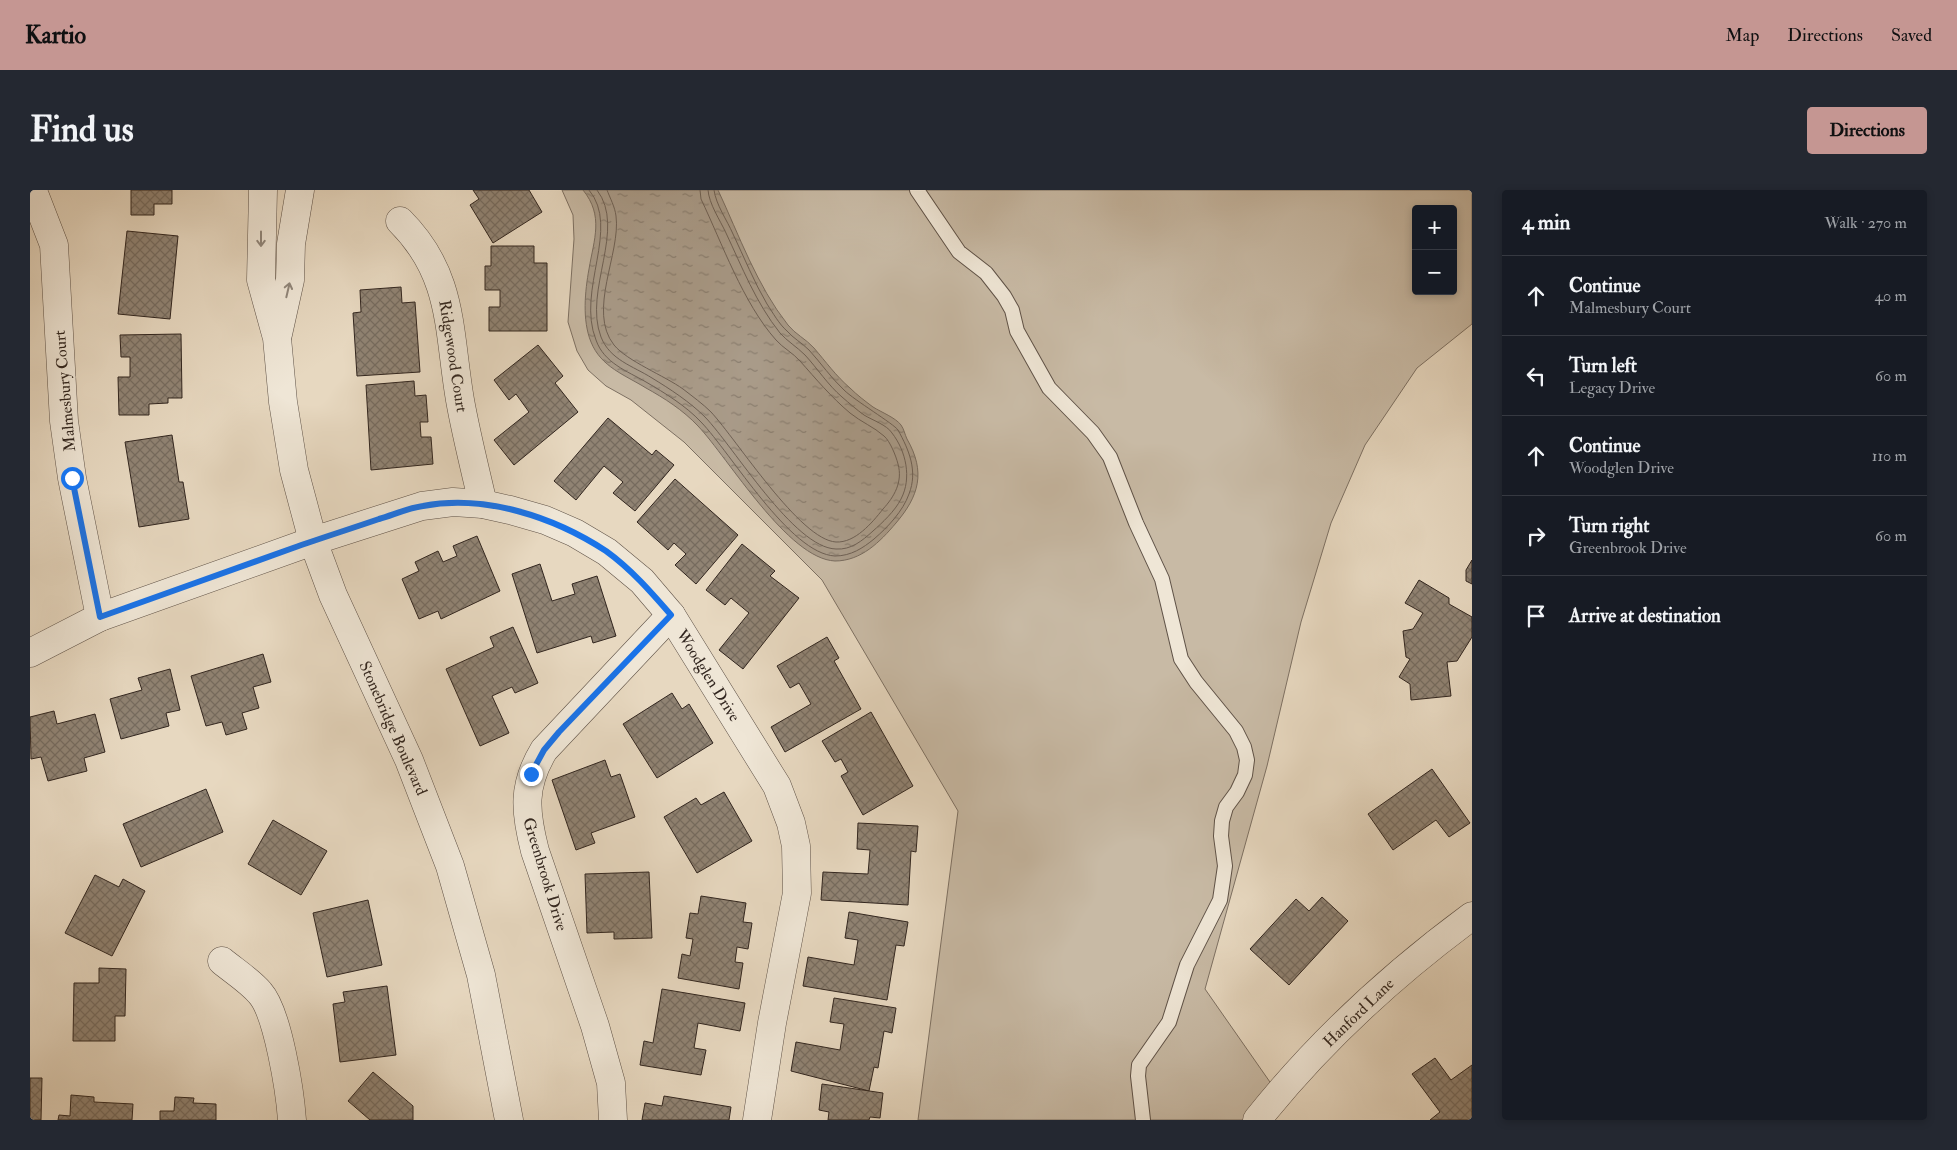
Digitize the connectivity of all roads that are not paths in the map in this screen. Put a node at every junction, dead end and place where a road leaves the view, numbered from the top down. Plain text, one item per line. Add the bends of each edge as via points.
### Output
1 (263, 190) edge
2 (300, 190) edge
3 (917, 190) edge
4 (35, 196) dead end
5 (400, 220) dead end
6 (277, 338) junction
7 (483, 504) junction
8 (313, 541) junction
9 (671, 615) junction
10 (100, 617) junction
11 (30, 653) edge
12 (1472, 916) edge
13 (222, 961) dead end
14 (292, 1120) edge
15 (509, 1120) edge
16 (613, 1120) edge
17 (757, 1120) edge
18 (1143, 1120) edge
19 (1257, 1120) edge

1 -> 6 street, Stonebridge Boulevard via 261,280
6 -> 2 street, Stonebridge Boulevard via 290,280 291,244
3 - 18 lane via 959,252 986,273 1004,296 1017,330 1049,388 1093,433 1110,457 1162,579 1181,659 1236,731 1244,747 1247,760 1245,775 1226,807 1222,821 1225,866 1220,900 1187,965 1169,1022 1139,1065
4 - 10 street, Malmesbury Court via 54,245 64,422
5 - 7 street, Ridgewood Court via 418,238 443,287 460,400
6 - 8 street, Stonebridge Boulevard via 294,470
7 - 8 street, Woodglen Drive via 453,502 422,506
7 - 9 street, Woodglen Drive via 545,520 575,533 607,552 642,581
8 - 10 street, Woodglen Drive
8 - 15 street, Stonebridge Boulevard via 409,760 450,866 481,975
9 - 16 street, Greenbrook Drive via 544,750 531,774 526,802 535,851 598,1036 611,1084
9 - 17 street, Woodglen Drive via 778,786 796,846 797,893
10 - 11 street, Woodglen Drive
12 - 19 street, Hanford Lane via 1350,1017
13 - 14 street via 261,994 270,1011 282,1054

